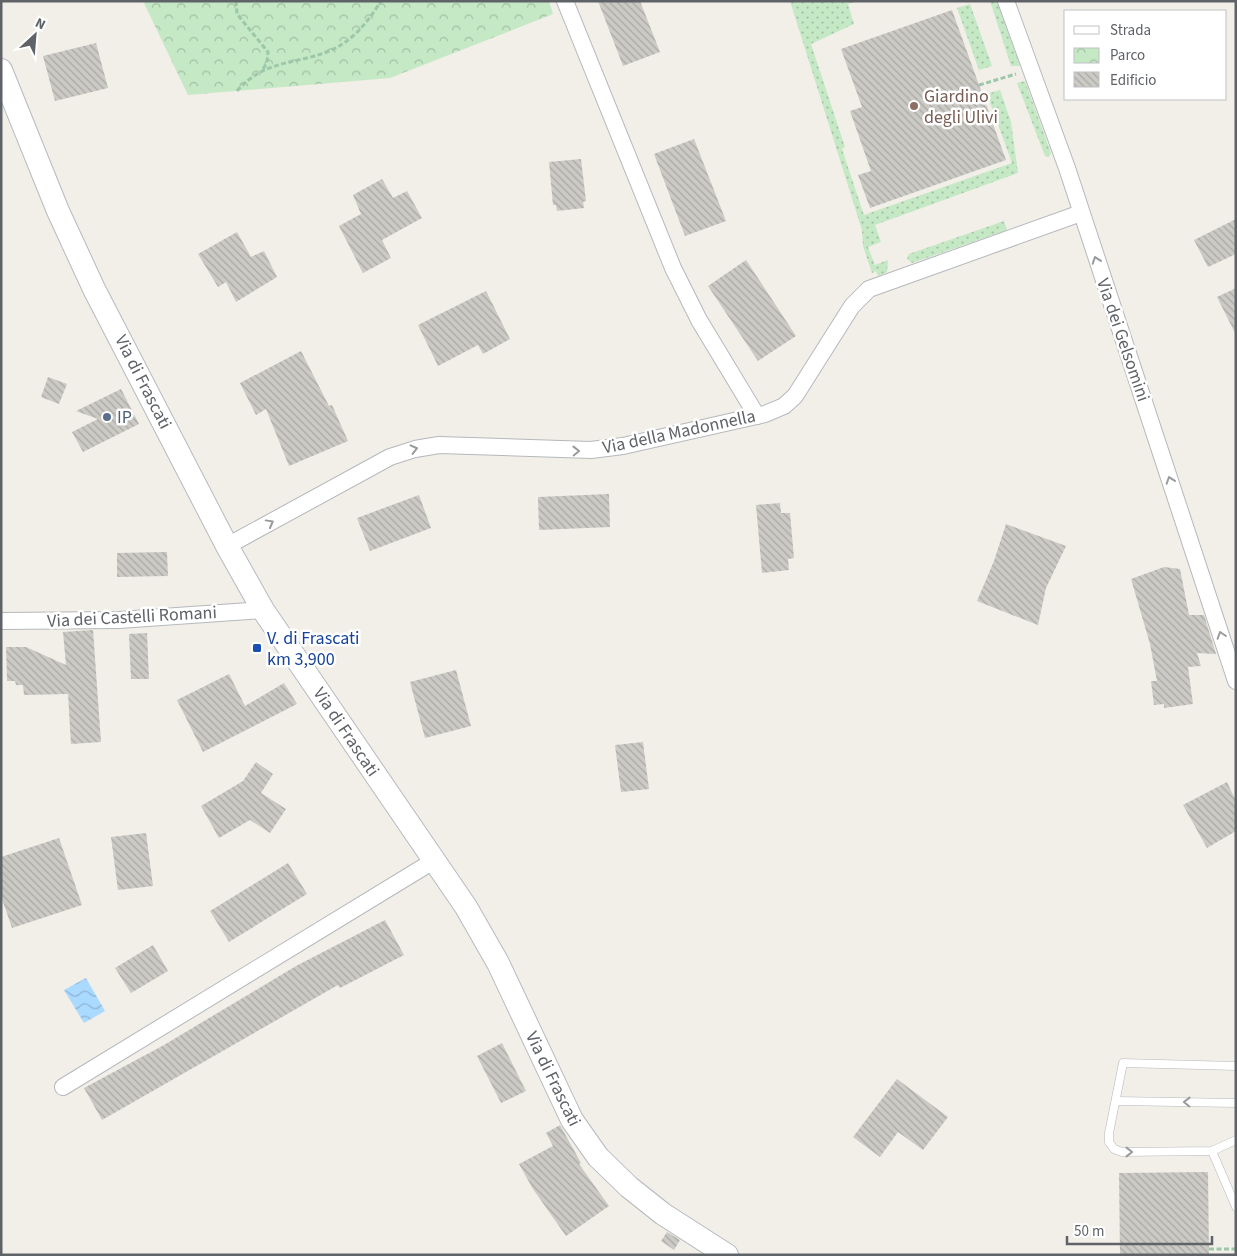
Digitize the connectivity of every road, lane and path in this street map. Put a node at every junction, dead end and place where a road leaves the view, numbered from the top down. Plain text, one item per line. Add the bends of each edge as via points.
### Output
1 (236, 1) edge
2 (382, 1) edge
3 (564, 1) edge
4 (1006, 1) edge
5 (1, 70) edge
6 (260, 72) junction
7 (1011, 75) dead end
8 (979, 85) dead end
9 (237, 91) dead end
10 (1081, 213) junction
11 (757, 416) junction
12 (227, 546) junction
13 (263, 610) junction
14 (1, 620) edge
15 (1236, 681) edge
16 (435, 860) junction
17 (1236, 1066) edge
18 (63, 1087) dead end
19 (1116, 1101) junction
20 (1236, 1103) edge
21 (1236, 1140) edge
22 (1212, 1151) junction
23 (1236, 1207) edge
24 (1209, 1249) dead end
25 (1236, 1249) edge
26 (727, 1255) edge

1 - 6 path via 237,14 268,52 268,63
2 - 6 path via 370,20 351,38 328,52
3 - 11 street via 673,268 699,320
4 - 10 street, Via dei Gelsomini
5 - 12 main road, Via di Frascati via 58,212 94,289
6 - 9 path
7 - 8 path
10 - 11 street, Via della Madonnella via 869,289 852,306 804,383 784,406
15 -> 10 street, Via dei Gelsomini
12 -> 11 street, Via della Madonnella via 390,457 415,449 452,445 591,450 623,446
12 - 13 main road, Via di Frascati
13 - 14 street, Via dei Castelli Romani via 119,620
13 - 16 main road, Via di Frascati
16 - 18 street
16 - 26 main road, Via di Frascati via 498,963 559,1096 582,1136 613,1172 646,1200
17 - 19 lane via 1123,1063
20 -> 19 lane
19 -> 22 lane via 1109,1138 1114,1149 1122,1152
21 - 22 lane
22 - 23 lane
24 - 25 path

